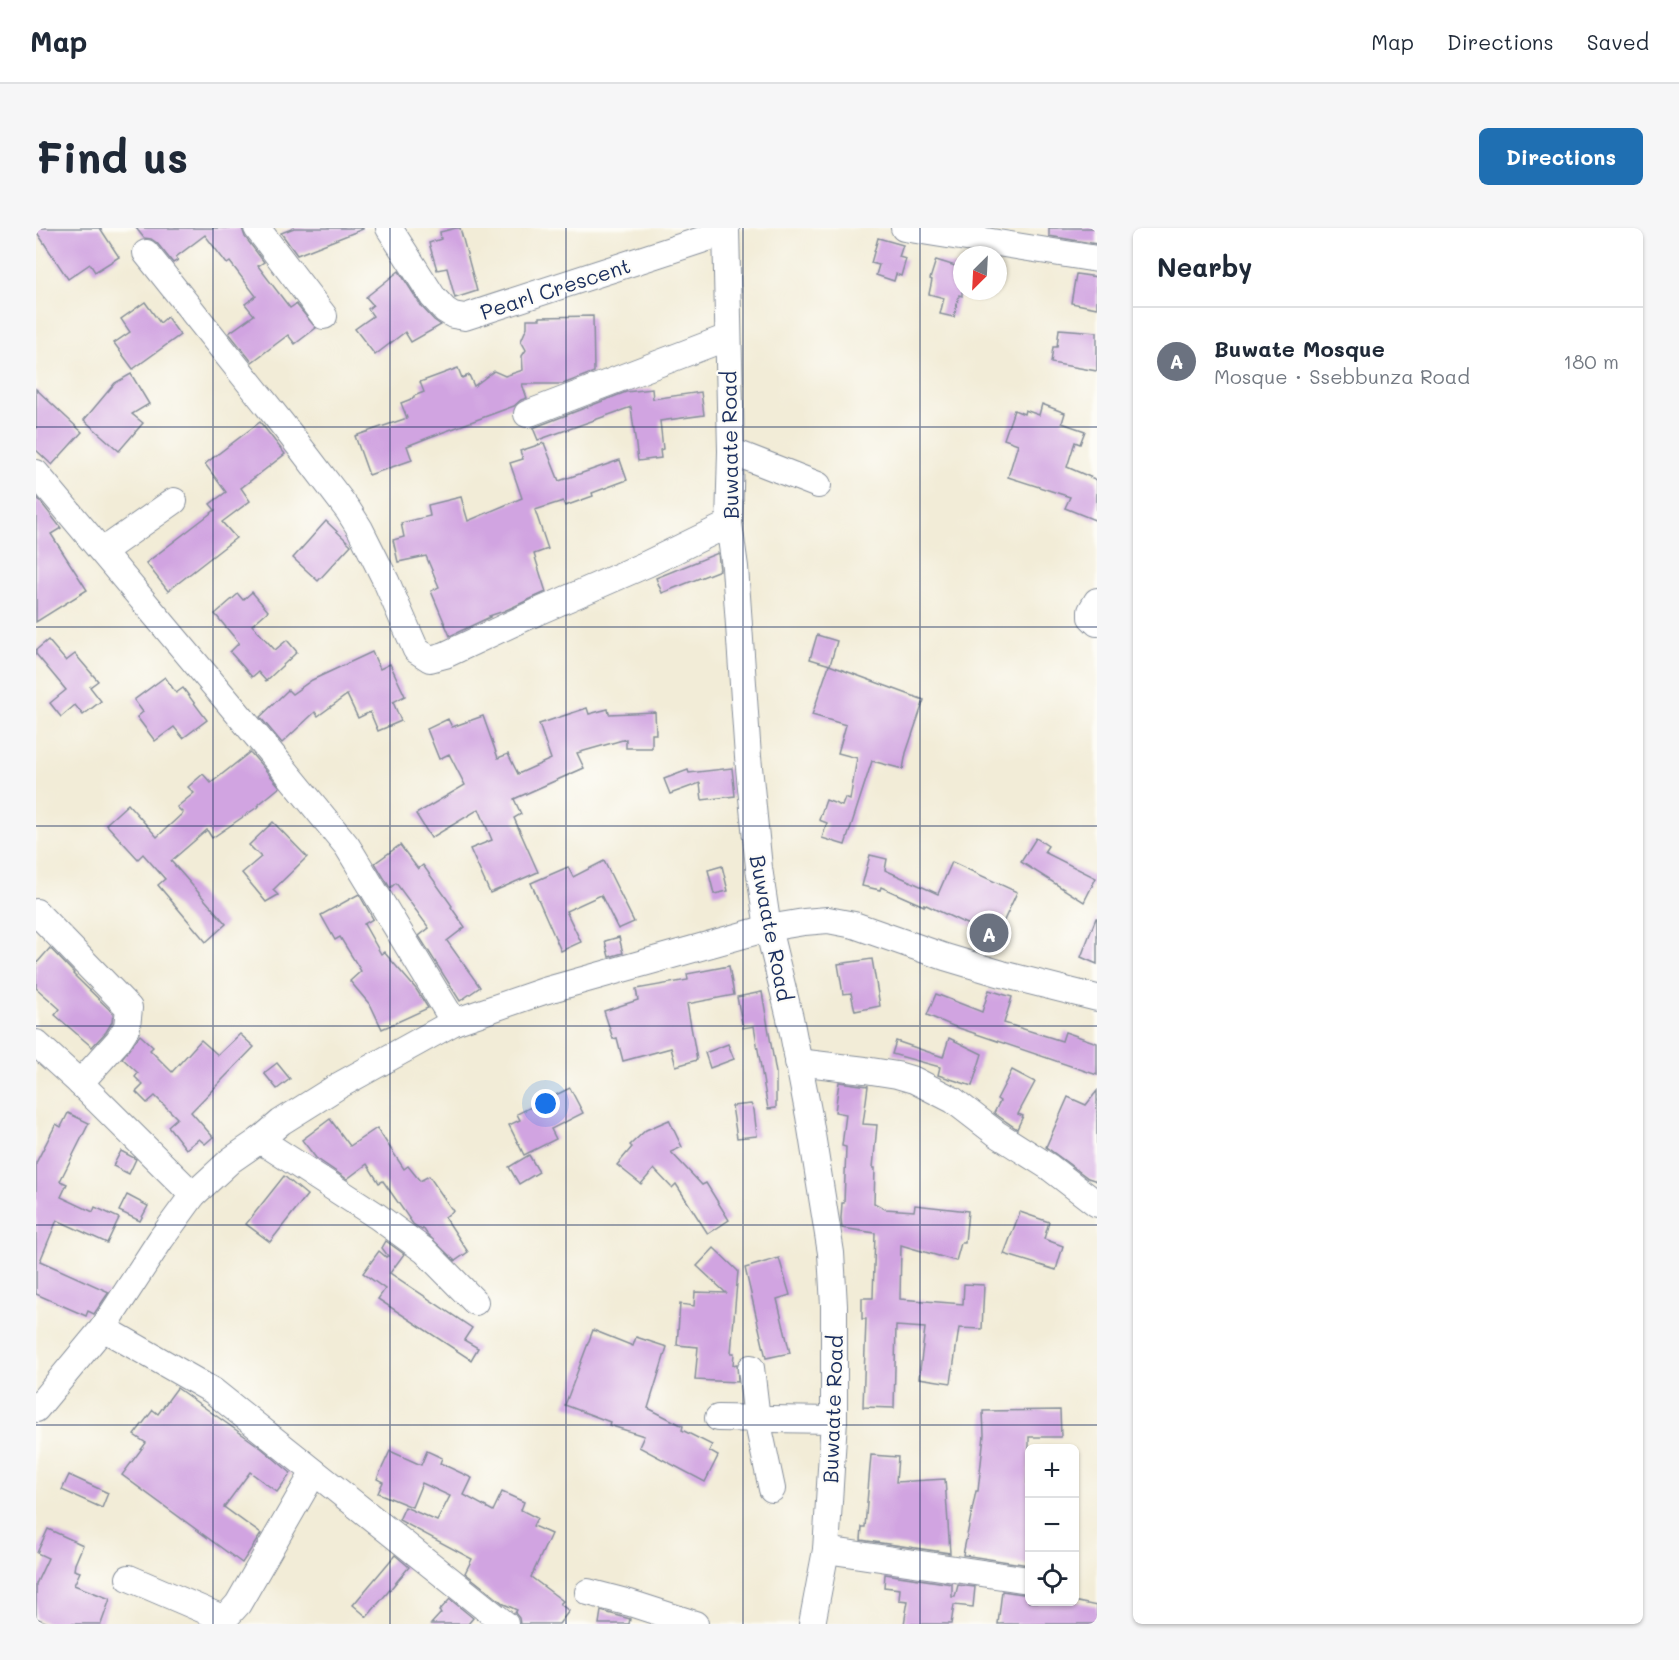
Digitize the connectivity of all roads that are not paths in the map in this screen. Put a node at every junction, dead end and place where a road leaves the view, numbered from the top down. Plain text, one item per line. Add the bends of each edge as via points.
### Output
1 (257, 228) edge
2 (389, 228) edge
3 (904, 228) edge
4 (726, 230) edge
5 (146, 253) dead end
6 (1097, 259) edge
7 (324, 316) dead end
8 (728, 337) junction
9 (527, 414) dead end
10 (731, 450) junction
11 (36, 473) edge
12 (818, 485) dead end
13 (174, 501) dead end
14 (729, 524) junction
15 (103, 551) junction
16 (1097, 601) edge
17 (1097, 623) edge
18 (36, 912) edge
19 (768, 928) junction
20 (1097, 998) edge
21 (454, 1022) junction
22 (36, 1043) edge
23 (798, 1062) junction
24 (80, 1083) junction
25 (260, 1140) junction
26 (193, 1195) junction
27 (1097, 1204) edge
28 (475, 1302) dead end
29 (103, 1328) junction
30 (751, 1368) dead end
31 (36, 1409) edge
32 (718, 1418) dead end
33 (757, 1419) junction
34 (834, 1420) junction
35 (314, 1472) junction
36 (772, 1489) dead end
37 (826, 1550) junction
38 (129, 1578) dead end
39 (1025, 1579) edge
40 (588, 1592) dead end
41 (505, 1624) edge
42 (695, 1624) edge
43 (812, 1624) edge

1 - 7 street
2 - 4 street, Pearl Crescent via 433,297 453,315 465,316
3 - 6 street
4 - 8 street, Buwaate Road
5 - 14 street via 348,510 421,655 430,659 445,655
8 - 9 street
8 - 10 street, Buwaate Road
10 - 12 street
10 - 14 street, Buwaate Road
11 - 15 street
13 - 15 street
14 - 19 street, Buwaate Road via 748,757
15 - 21 street via 347,846
16 - 17 street via 1091,617
18 - 24 street via 129,1008 127,1027 118,1041
19 - 20 street via 828,920 855,925 945,957
19 - 21 street via 544,991
19 - 23 street, Buwaate Road
21 - 25 street via 340,1085
22 - 24 street
23 - 27 street via 914,1080 953,1100
23 - 34 street, Buwaate Road via 831,1253
24 - 26 street
25 - 26 street
25 - 28 street via 425,1251
26 - 29 street
29 - 31 street
29 - 35 street via 213,1391
30 - 33 street
32 - 33 street
33 - 34 street
33 - 36 street
34 - 37 street, Buwaate Road
35 - 38 street via 229,1614 220,1617
35 - 41 street
37 - 39 street
37 - 43 street, Buwaate Road
40 - 42 street

